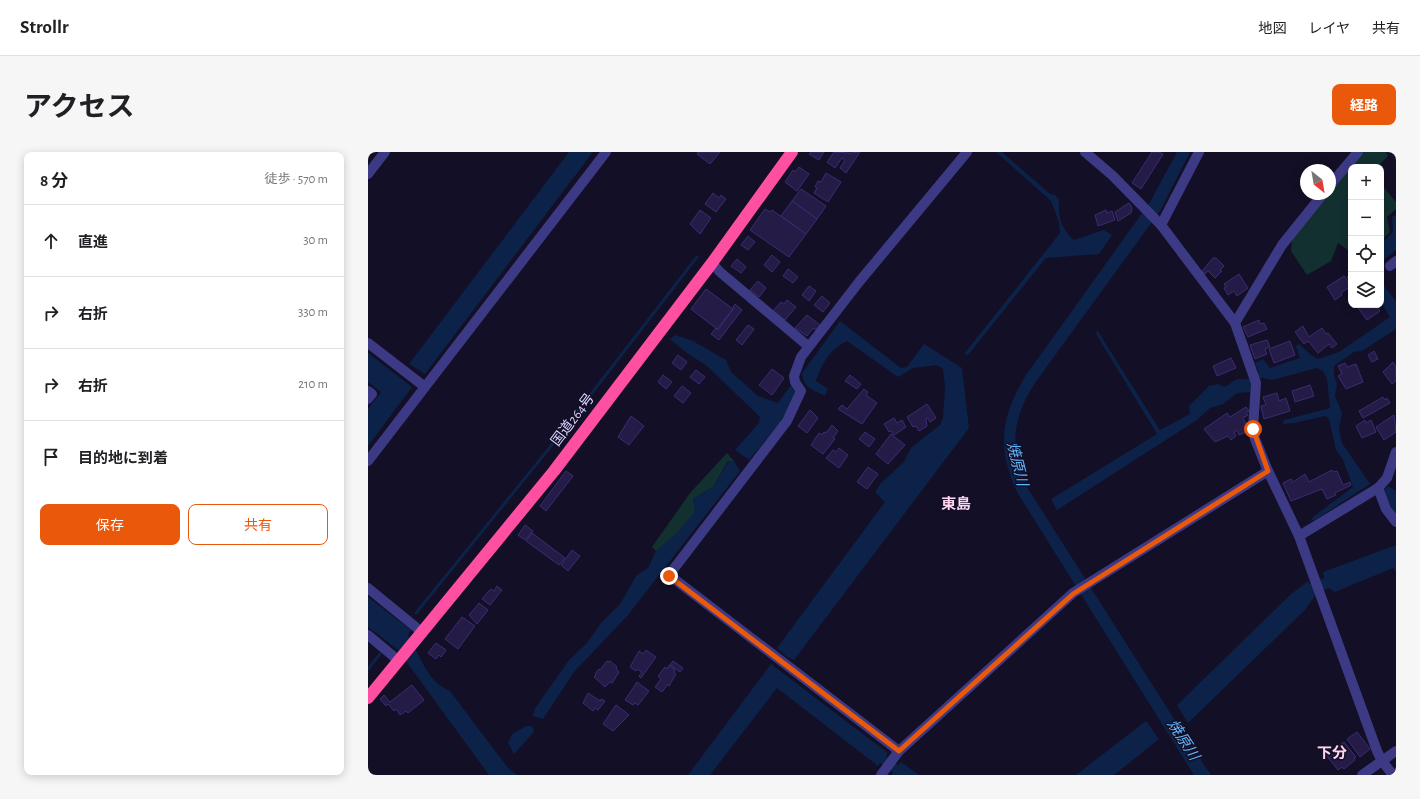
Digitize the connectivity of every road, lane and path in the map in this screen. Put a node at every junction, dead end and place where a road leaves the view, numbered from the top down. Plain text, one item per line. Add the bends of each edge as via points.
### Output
1 (386, 152) edge
2 (606, 152) edge
3 (792, 152) edge
4 (967, 152) edge
5 (1085, 152) edge
6 (1199, 152) edge
7 (1358, 152) edge
8 (368, 174) edge
9 (1336, 178) edge
10 (1318, 200) edge
11 (1161, 225) junction
12 (712, 263) junction
13 (1235, 323) junction
14 (368, 343) edge
15 (808, 346) junction
16 (425, 387) junction
17 (368, 391) edge
18 (368, 399) edge
19 (1396, 452) edge
20 (368, 461) edge
21 (1268, 471) junction
22 (1378, 488) junction
23 (1396, 522) edge
24 (1299, 536) junction
25 (368, 588) edge
26 (368, 635) edge
27 (420, 636) junction
28 (399, 660) junction
29 (368, 698) edge
30 (1396, 751) edge
31 (896, 754) junction
32 (1382, 761) junction
33 (883, 772) edge
34 (1362, 775) edge
35 (1393, 775) edge

1 - 8 street
2 - 16 street
3 - 12 highway, 国道264号
4 - 15 street
5 - 11 street
6 - 11 street
7 - 9 street
10 - 13 street via 1282,246
11 - 13 street
12 - 15 street
12 - 27 highway, 国道264号 via 554,471
13 - 21 street via 1254,378 1253,429
14 - 16 street
15 - 31 street via 797,364 794,379 801,391 787,421 669,576
16 - 20 street
17 - 18 street via 372,394
19 - 22 street via 1387,478
21 - 24 street
21 - 31 street via 1073,594
22 - 23 street via 1386,508
22 - 24 street
24 - 32 street
25 - 27 street
26 - 28 street
27 - 28 highway, 国道264号
28 - 29 highway, 国道264号
30 - 32 street
31 - 33 street
32 - 34 street
32 - 35 street

